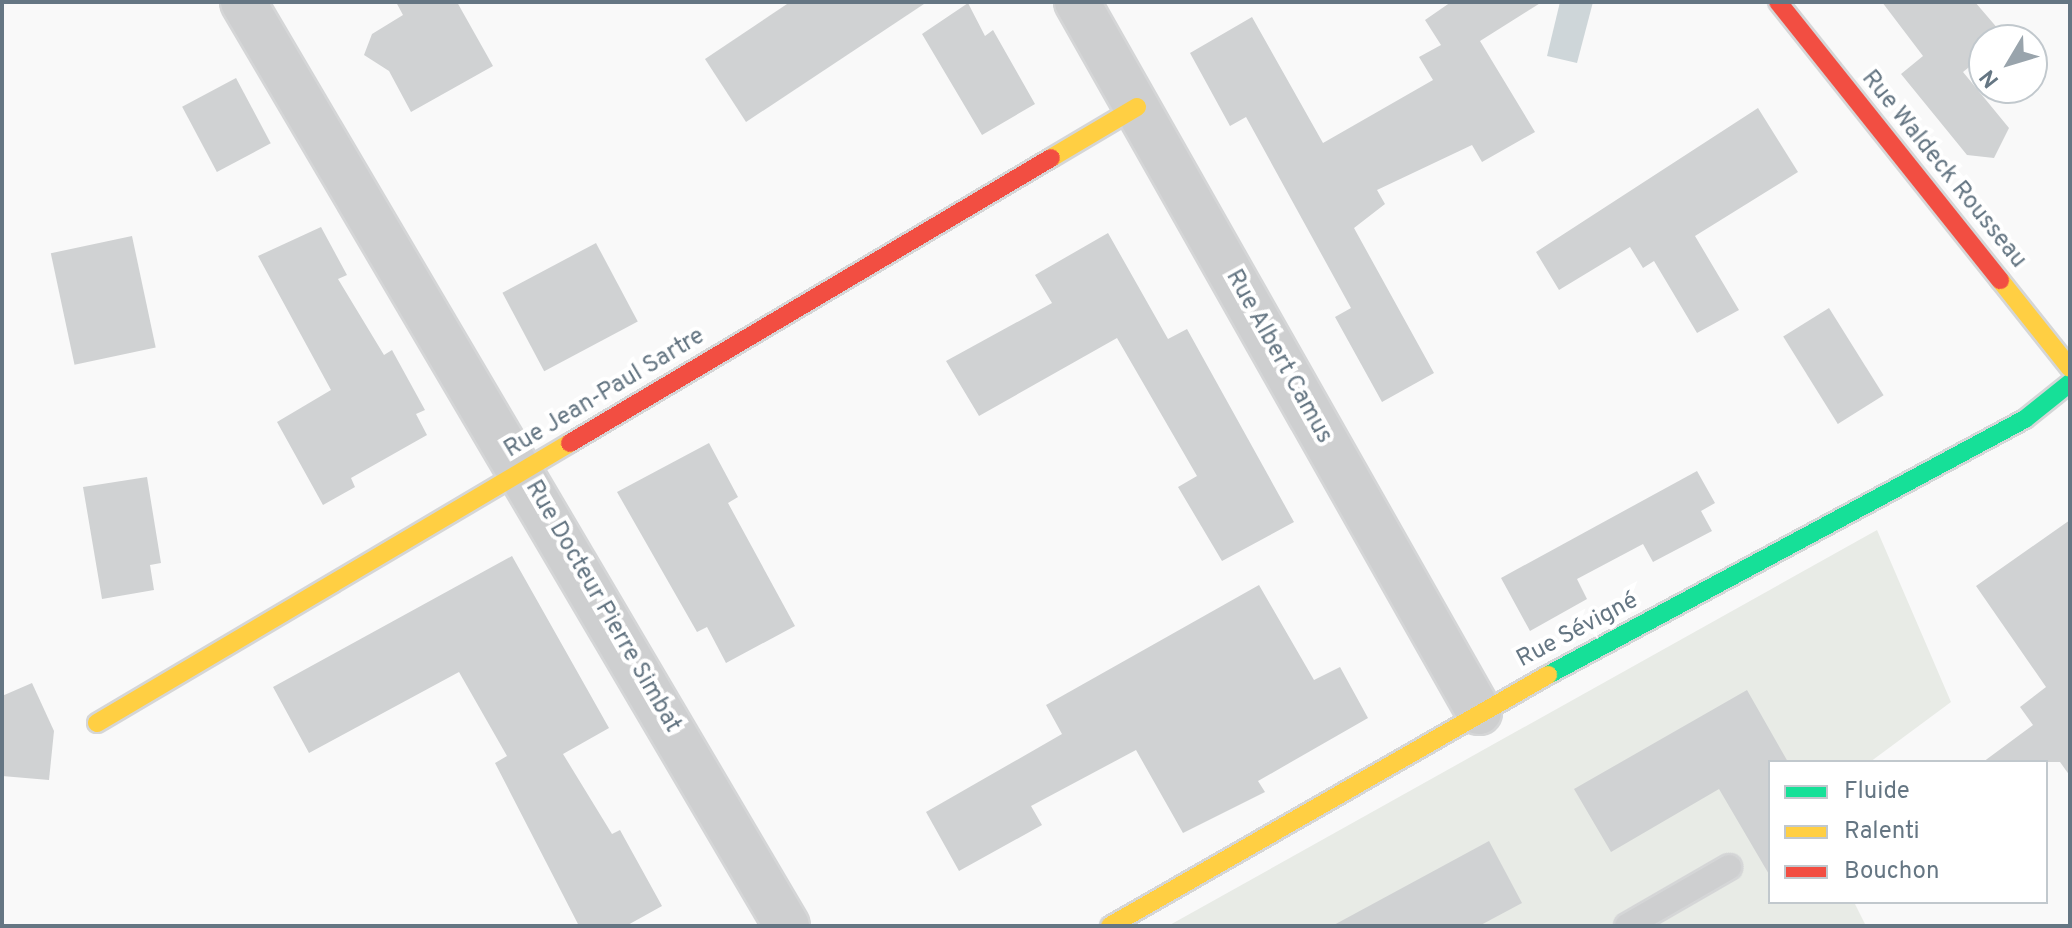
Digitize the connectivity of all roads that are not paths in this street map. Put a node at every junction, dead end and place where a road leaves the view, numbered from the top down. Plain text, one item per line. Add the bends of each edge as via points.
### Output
1 (243, 2) edge
2 (1077, 2) edge
3 (1778, 2) edge
4 (1137, 107) junction
5 (2070, 368) edge
6 (2070, 383) edge
7 (523, 471) junction
8 (1479, 712) junction
9 (97, 723) dead end
10 (1729, 867) dead end
11 (1137, 919) edge
12 (787, 926) edge
13 (1110, 926) edge
14 (1627, 926) edge

1 - 7 street, Rue Docteur Pierre Simbat
2 - 4 street, Rue Albert Camus
3 - 5 street, Rue Waldeck Rousseau
4 - 7 street, Rue Jean-Paul Sartre
4 - 8 street, Rue Albert Camus
6 - 8 street, Rue Sévigné via 2025,419
7 - 9 street, Rue Jean-Paul Sartre
7 - 12 street, Rue Docteur Pierre Simbat
8 - 11 street, Rue Sévigné
10 - 14 lane
11 - 13 street, Rue Sévigné

